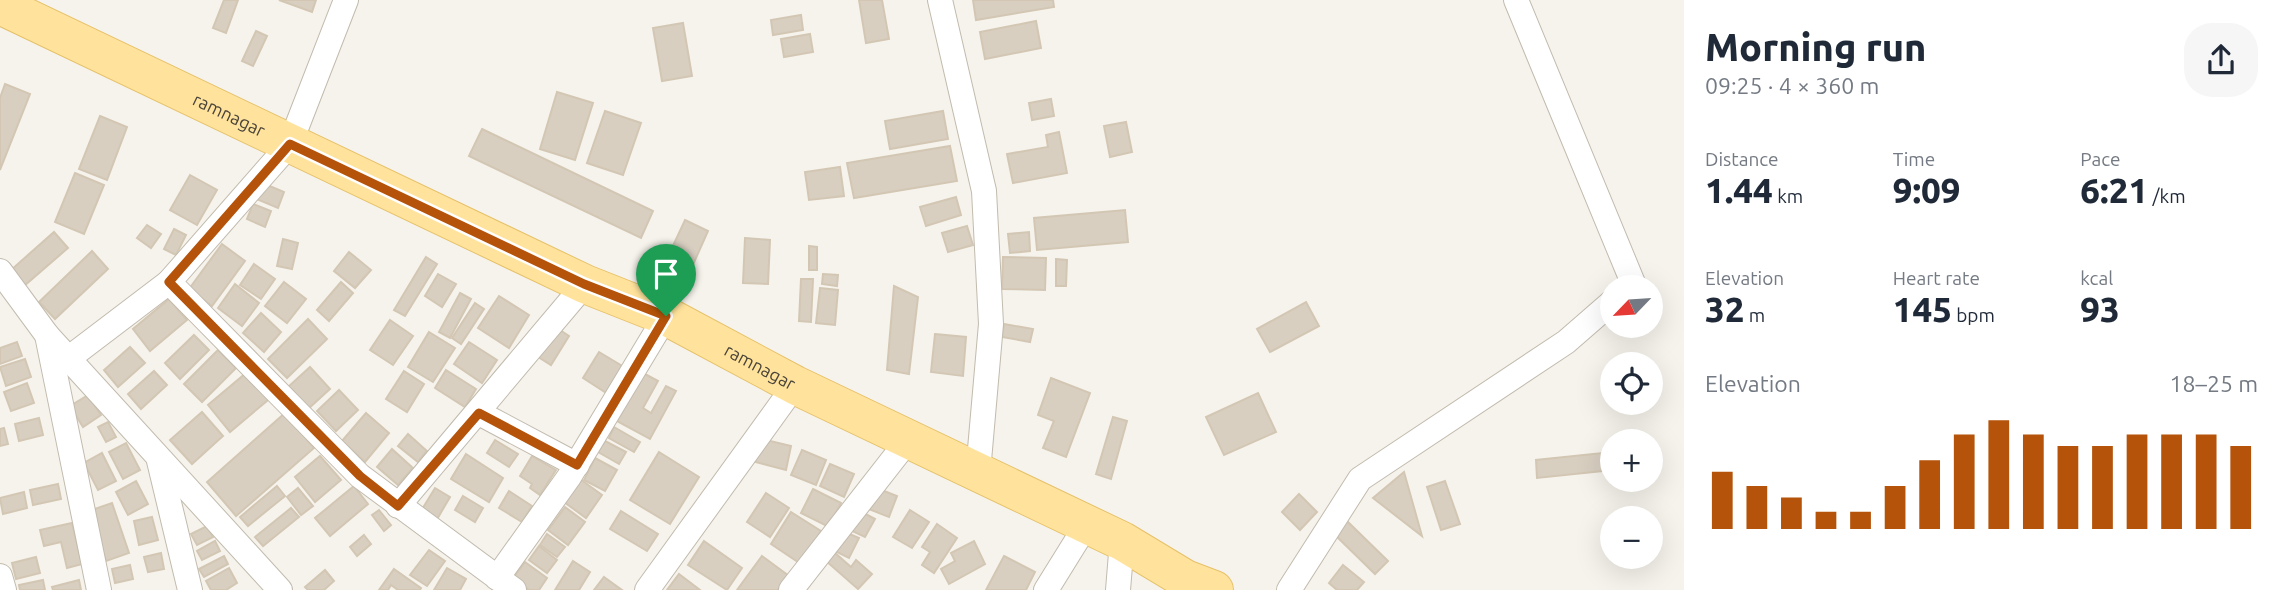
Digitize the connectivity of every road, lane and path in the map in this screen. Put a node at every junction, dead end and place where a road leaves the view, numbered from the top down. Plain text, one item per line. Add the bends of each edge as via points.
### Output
1 (346, 0) edge
2 (940, 0) edge
3 (1516, 0) edge
4 (16, 8) edge
5 (290, 144) junction
6 (0, 271) edge
7 (1630, 275) edge
8 (169, 282) junction
9 (584, 284) junction
10 (10, 297) edge
11 (1600, 312) edge
12 (666, 316) junction
13 (47, 335) junction
14 (69, 358) junction
15 (795, 385) junction
16 (479, 413) junction
17 (909, 439) junction
18 (159, 458) junction
19 (577, 465) junction
20 (978, 472) junction
21 (398, 506) junction
22 (1087, 524) junction
23 (1122, 541) junction
24 (0, 576) edge
25 (506, 584) edge
26 (1195, 586) edge
27 (4, 590) edge
28 (99, 590) edge
29 (190, 590) edge
30 (280, 590) edge
31 (647, 590) edge
32 (791, 590) edge
33 (1046, 590) edge
34 (1118, 590) edge
35 (1289, 590) edge

1 - 5 street
2 - 20 street via 984,191 991,324
3 - 7 street
4 - 5 main road, ramnagar
5 - 8 street
5 - 9 main road, ramnagar
6 - 10 street
8 - 14 street
8 - 21 street via 360,476
9 - 12 main road, ramnagar
9 - 16 street
10 - 13 street
11 - 35 street via 1566,342 1360,479
12 - 15 main road, ramnagar
12 - 19 street
13 - 14 street
13 - 28 street
14 - 18 street
15 - 17 main road, ramnagar
15 - 31 street
16 - 19 street
16 - 21 street
17 - 20 main road, ramnagar
17 - 32 street
18 - 29 street
18 - 30 street
19 - 25 street
20 - 22 main road, ramnagar
21 - 25 street
22 - 23 main road, ramnagar
22 - 33 street
23 - 26 main road, ramnagar
23 - 34 street
24 - 27 street

